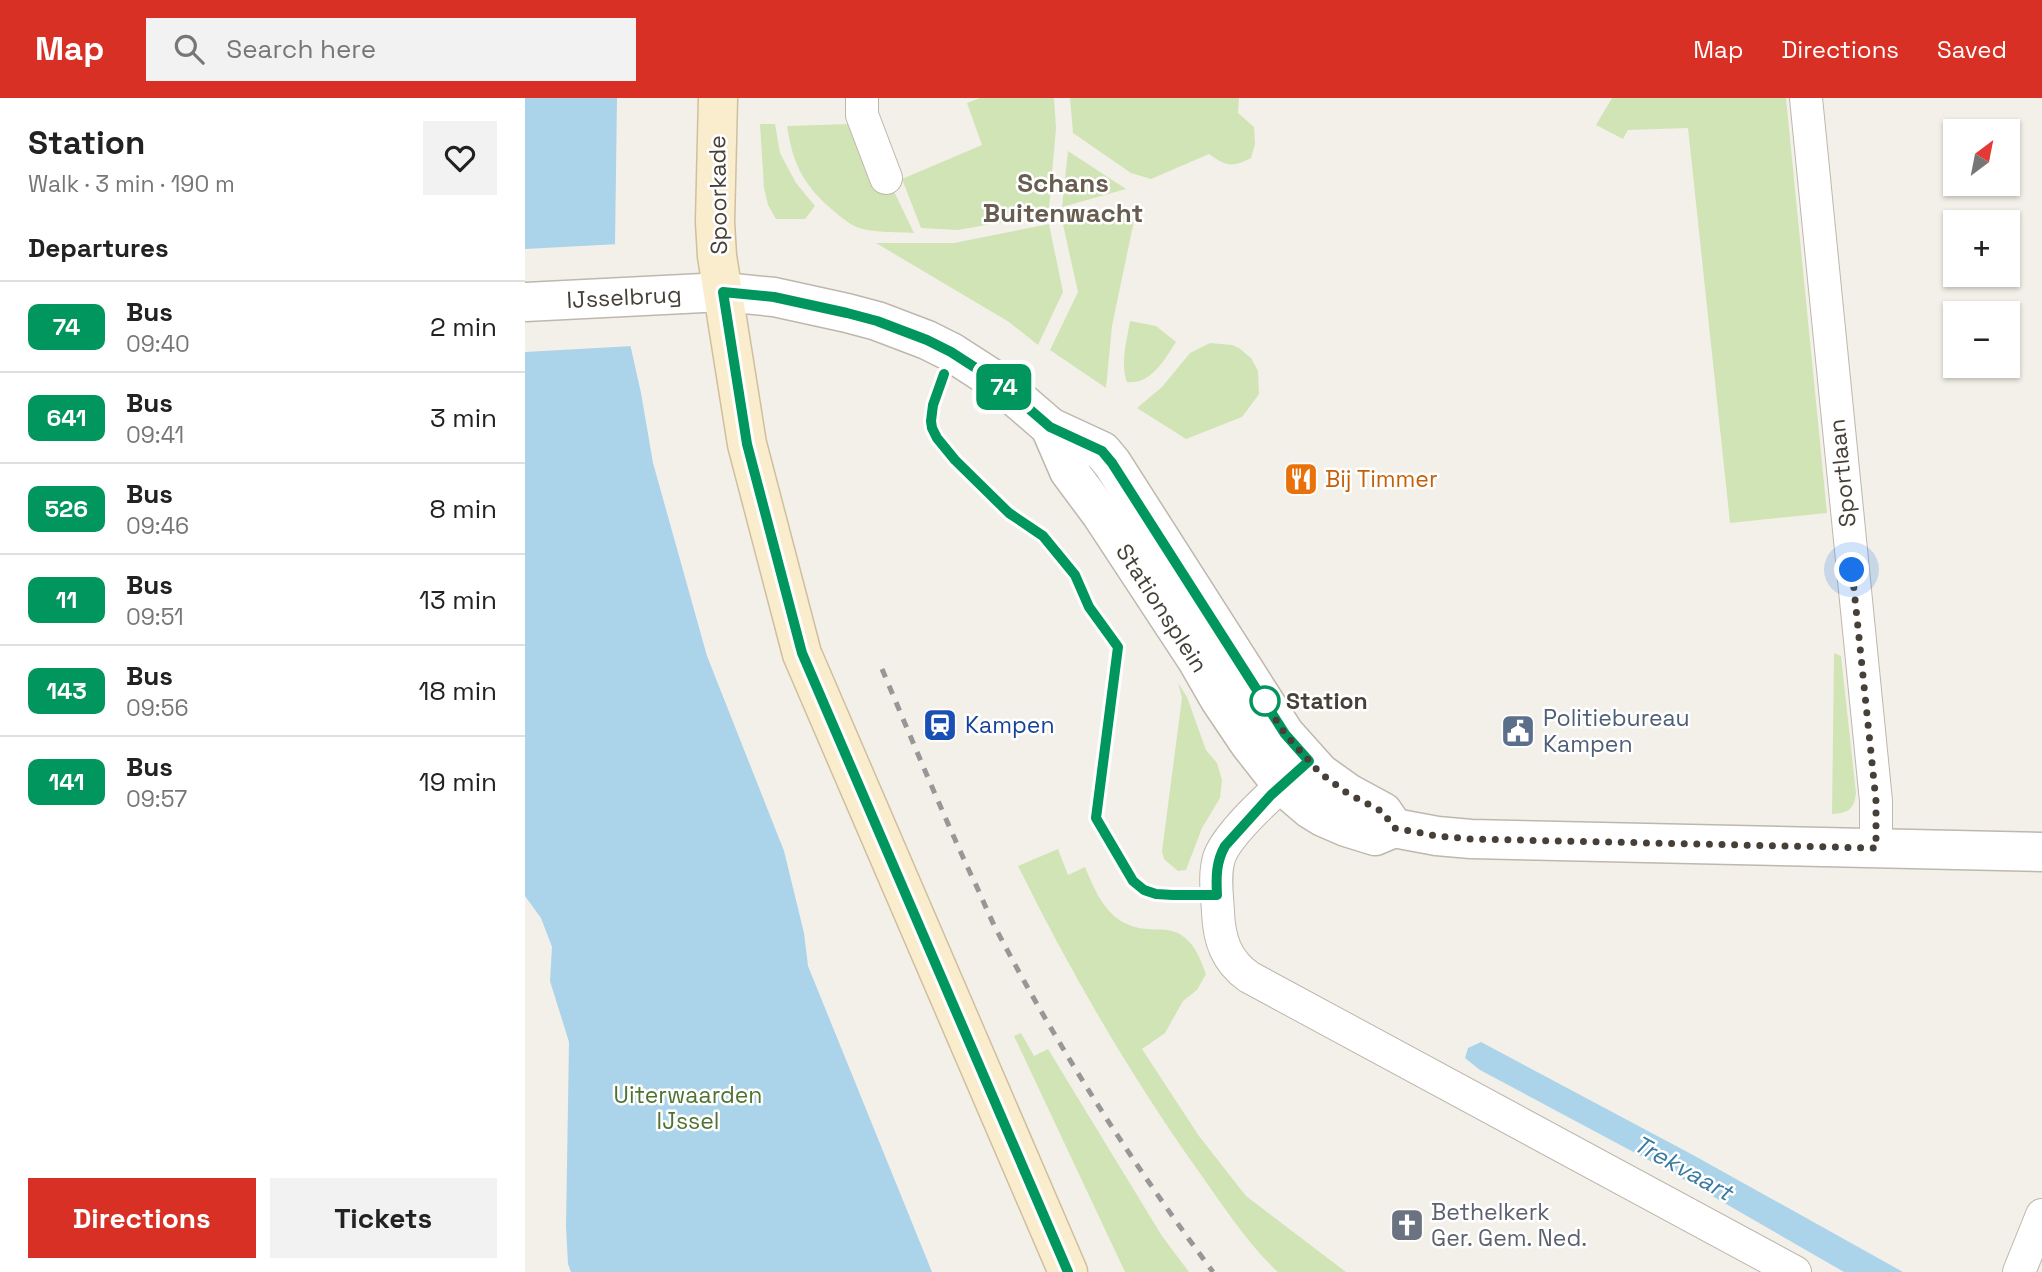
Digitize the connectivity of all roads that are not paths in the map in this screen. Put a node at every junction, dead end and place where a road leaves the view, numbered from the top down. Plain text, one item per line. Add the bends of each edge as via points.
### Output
1 (717, 98) edge
2 (862, 98) edge
3 (1806, 98) edge
4 (886, 178) dead end
5 (723, 292) junction
6 (525, 302) edge
7 (1296, 773) junction
8 (1876, 848) junction
9 (2042, 852) edge
10 (2042, 1214) edge
11 (1068, 1272) edge
12 (1795, 1272) edge
13 (2019, 1272) edge

1 - 5 main road, Spoorkade via 715,222
2 - 4 street via 862,116
3 - 8 street, Sportlaan via 1876,801
5 - 6 street, IJsselbrug
5 - 7 street, Stationsplein via 774,297 902,329 980,370 1050,427 1102,451 1285,734
5 - 11 main road, Spoorkade via 747,444 802,653
7 - 8 street, Stationsplein via 1336,785 1383,812 1394,828 1437,836
7 - 12 street via 1220,855 1218,928 1234,966
8 - 9 street
10 - 13 street

